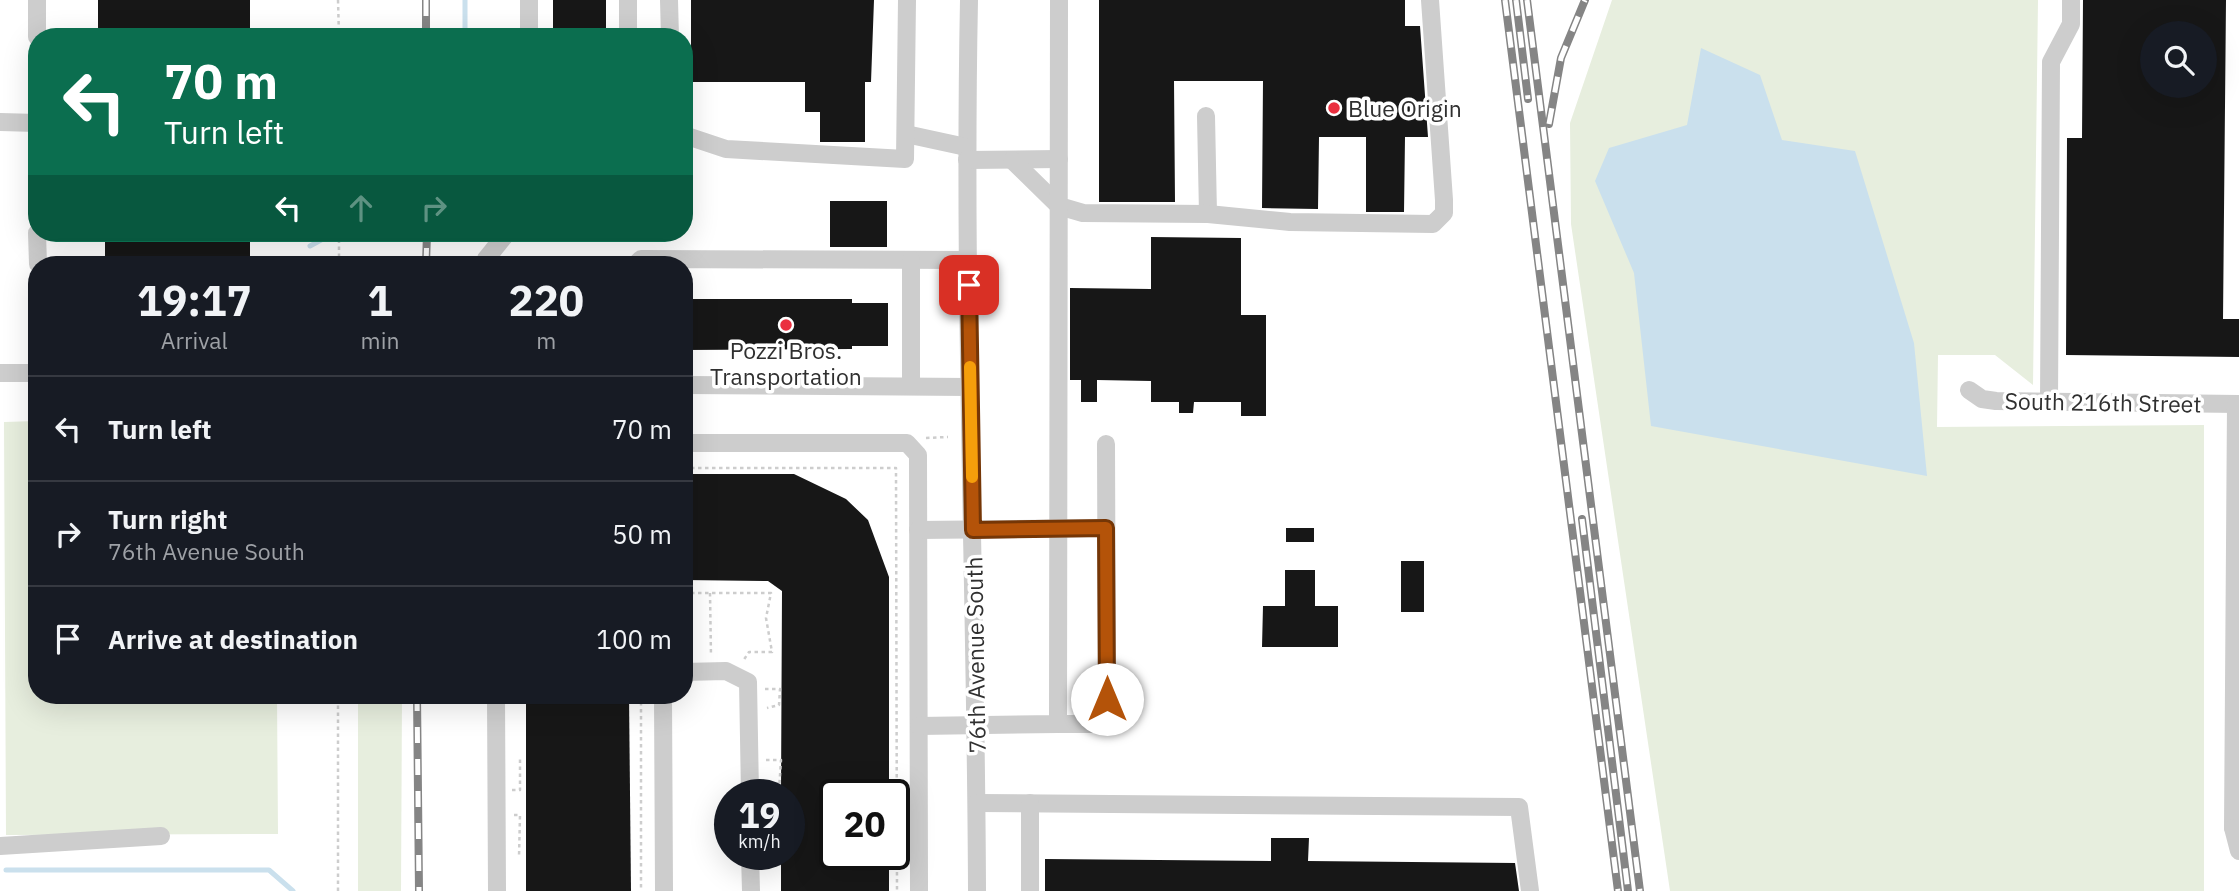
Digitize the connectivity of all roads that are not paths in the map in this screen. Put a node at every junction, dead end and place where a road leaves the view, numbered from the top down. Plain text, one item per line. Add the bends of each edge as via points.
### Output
1 (37, 0) edge
2 (528, 0) edge
3 (628, 0) edge
4 (669, 0) edge
5 (907, 0) edge
6 (969, 0) edge
7 (1059, 0) edge
8 (1430, 0) edge
9 (2071, 0) edge
10 (37, 28) edge
11 (529, 28) edge
12 (628, 28) edge
13 (670, 28) edge
14 (1206, 116) dead end
15 (0, 122) edge
16 (28, 123) edge
17 (906, 134) junction
18 (693, 138) edge
19 (967, 153) junction
20 (1059, 159) junction
21 (1012, 160) junction
22 (1059, 206) junction
23 (1208, 214) junction
24 (500, 242) edge
25 (488, 256) edge
26 (693, 259) edge
27 (911, 260) junction
28 (968, 260) junction
29 (0, 373) edge
30 (28, 373) edge
31 (693, 385) edge
32 (911, 386) junction
33 (970, 387) junction
34 (1969, 390) dead end
35 (2049, 402) junction
36 (2238, 404) edge
37 (693, 443) edge
38 (1105, 444) dead end
39 (2237, 463) edge
40 (1059, 528) junction
41 (1106, 528) junction
42 (918, 530) junction
43 (973, 530) junction
44 (693, 672) edge
45 (496, 704) edge
46 (663, 704) edge
47 (1058, 724) junction
48 (919, 726) junction
49 (976, 726) junction
50 (750, 779) edge
51 (976, 803) junction
52 (1030, 803) junction
53 (2236, 828) edge
54 (160, 836) dead end
55 (0, 846) edge
56 (2239, 851) edge
57 (750, 870) edge
58 (496, 891) edge
59 (664, 891) edge
60 (751, 891) edge
61 (919, 891) edge
62 (977, 891) edge
63 (1030, 891) edge
64 (1530, 891) edge

1 - 10 street
2 - 11 street
3 - 12 street
4 - 13 street
5 - 17 street
6 - 19 street, 76th Avenue South
7 - 20 street
8 - 23 street via 1444,200 1444,213 1433,224
9 - 35 street via 2071,24 2051,62
14 - 23 street
15 - 16 street
17 - 18 street via 905,159 726,149
17 - 19 street
19 - 21 street
19 - 28 street, 76th Avenue South
20 - 21 street
20 - 22 street
21 - 22 street
22 - 23 street via 1106,215
22 - 40 street
24 - 25 street
26 - 27 street
27 - 28 street
27 - 32 street
28 - 33 street, 76th Avenue South
29 - 30 street
31 - 32 street
32 - 33 street
33 - 43 street, 76th Avenue South
34 - 35 street, South 216th Street via 1982,399
35 - 36 street, South 216th Street
36 - 39 street
37 - 42 street via 907,443 918,455
38 - 41 street
39 - 53 street
40 - 41 street
40 - 43 street
40 - 47 street
41 - 47 street via 1107,724
42 - 43 street
42 - 48 street
43 - 49 street, 76th Avenue South
44 - 50 street via 726,671 748,682
45 - 58 street
46 - 59 street
47 - 49 street
48 - 49 street
48 - 61 street
49 - 51 street, 76th Avenue South
51 - 52 street
51 - 62 street, 76th Avenue South
52 - 63 street
52 - 64 street via 1519,807
53 - 56 street
54 - 55 street
57 - 60 street

